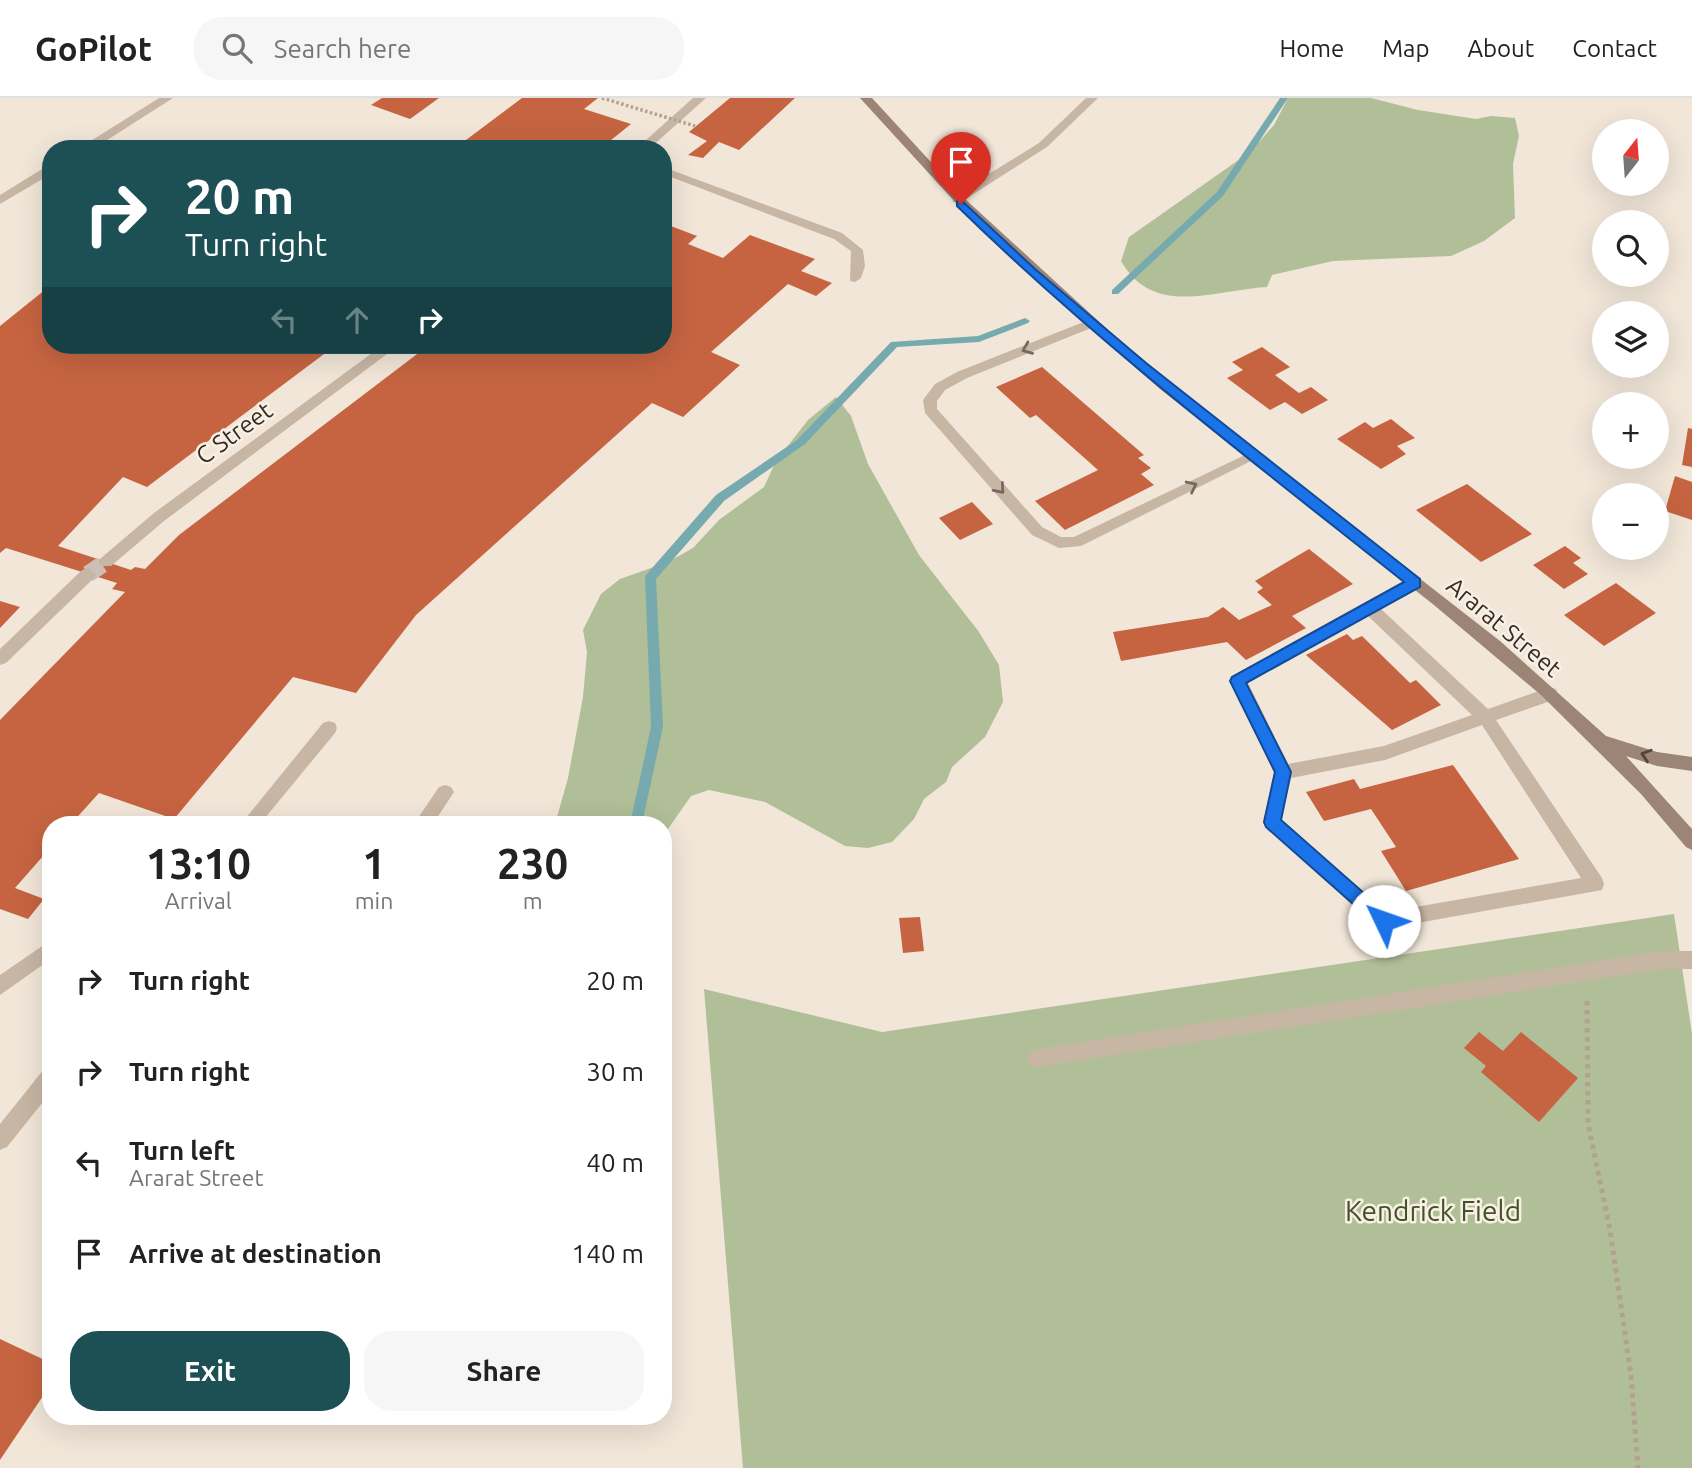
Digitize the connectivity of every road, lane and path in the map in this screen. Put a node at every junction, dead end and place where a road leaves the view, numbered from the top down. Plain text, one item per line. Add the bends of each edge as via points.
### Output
1 (167, 98) edge
2 (602, 98) edge
3 (700, 98) edge
4 (866, 98) edge
5 (1092, 98) edge
6 (695, 126) dead end
7 (99, 140) edge
8 (652, 140) edge
9 (672, 173) edge
10 (42, 174) edge
11 (957, 199) junction
12 (0, 200) edge
13 (855, 278) dead end
14 (1091, 323) junction
15 (379, 354) edge
16 (1254, 456) junction
17 (106, 562) tunnel mouth
18 (88, 574) tunnel mouth
19 (1415, 583) junction
20 (1370, 608) junction
21 (0, 659) edge
22 (1550, 694) junction
23 (1486, 718) junction
24 (329, 728) dead end
25 (1602, 741) junction
26 (1692, 764) edge
27 (1283, 772) junction
28 (445, 792) dead end
29 (257, 816) edge
30 (428, 816) edge
31 (1692, 842) edge
32 (42, 955) edge
33 (1692, 960) edge
34 (1586, 972) junction
35 (0, 986) edge
36 (1037, 1058) dead end
37 (42, 1087) edge
38 (0, 1140) edge
39 (1637, 1468) edge

1 - 7 street
2 - 6 path, bridge
3 - 8 street
4 - 11 main road, Ararat Street
5 - 11 street via 1044,145
9 - 13 street via 838,236 857,250
10 - 12 street
11 - 14 main road, Ararat Street
14 - 16 main road, Ararat Street
14 -> 16 street via 962,375 940,387 930,400 930,410 1037,531 1059,543 1076,542
15 - 17 street, C Street via 159,517
16 - 19 main road, Ararat Street
18 - 21 street
19 - 20 street
19 - 22 main road, Ararat Street
20 - 23 street
20 - 27 street via 1238,681
22 - 23 street
22 - 25 main road, Ararat Street
23 - 27 street via 1385,753
23 - 27 street via 1595,884 1384,921 1272,822
24 - 29 street
26 -> 25 main road via 1657,759
25 - 31 main road, Ararat Street
28 - 30 street
32 - 35 street
33 - 34 street
34 - 36 street
34 - 39 path via 1588,1123 1610,1230
37 - 38 street

